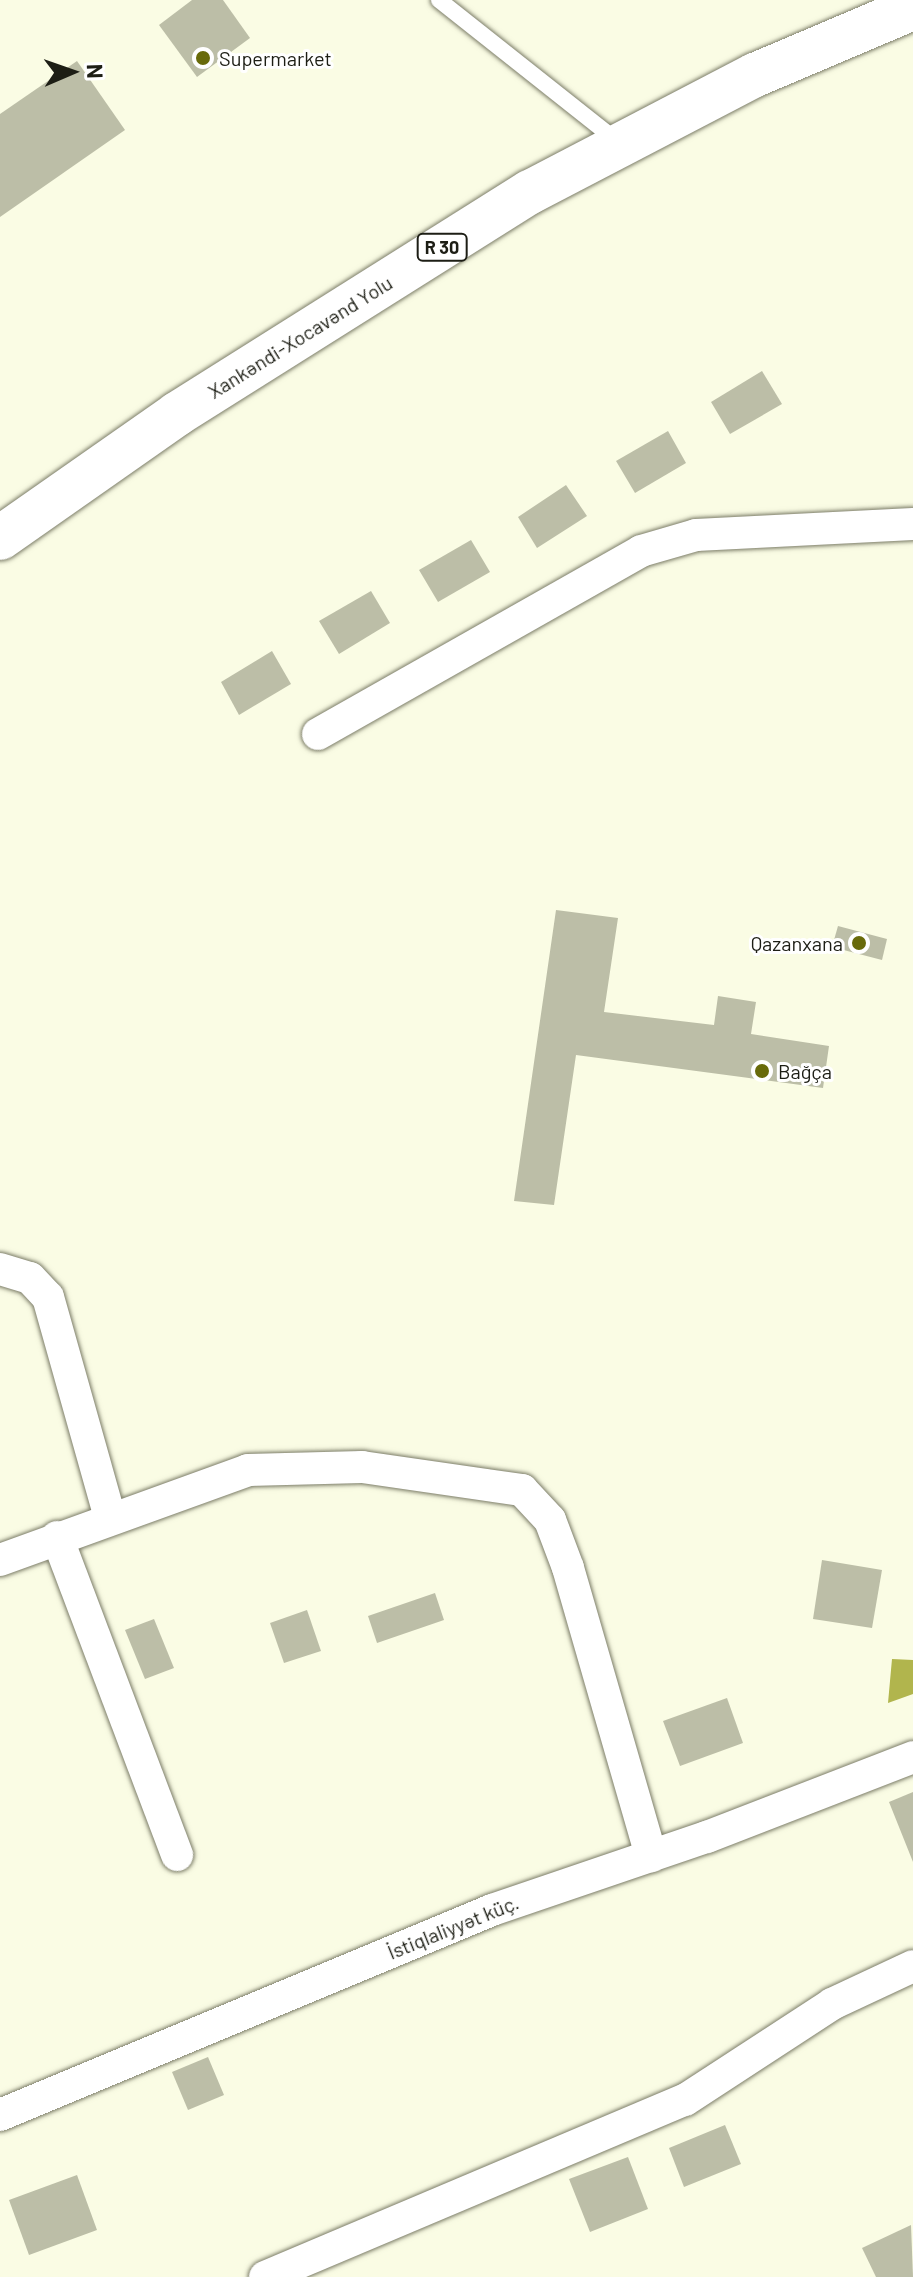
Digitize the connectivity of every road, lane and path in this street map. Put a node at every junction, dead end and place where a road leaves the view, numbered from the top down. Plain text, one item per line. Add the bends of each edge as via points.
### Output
1 (439, 0) edge
2 (913, 8) edge
3 (618, 142) junction
4 (913, 524) edge
5 (0, 538) edge
6 (318, 734) dead end
7 (0, 1269) edge
8 (110, 1517) junction
9 (57, 1537) junction
10 (0, 1560) edge
11 (913, 1757) edge
12 (177, 1855) dead end
13 (651, 1856) junction
14 (913, 1966) edge
15 (0, 2115) edge
16 (265, 2277) edge

1 - 3 lane
2 - 3 main road, Xankəndi-Xocavənd Yolu / R 30
3 - 5 main road, Xankəndi-Xocavənd Yolu / R 30 via 177,414
4 - 6 street via 696,535 641,551
7 - 8 street via 30,1278 48,1297
8 - 9 street
8 - 13 street via 248,1470 302,1463 522,1490 550,1520 568,1568
9 - 10 street
9 - 12 street
11 - 13 street, İstiqlaliyyət küç.
13 - 15 street, İstiqlaliyyət küç. via 492,1910
14 - 16 street via 832,2004 685,2100

